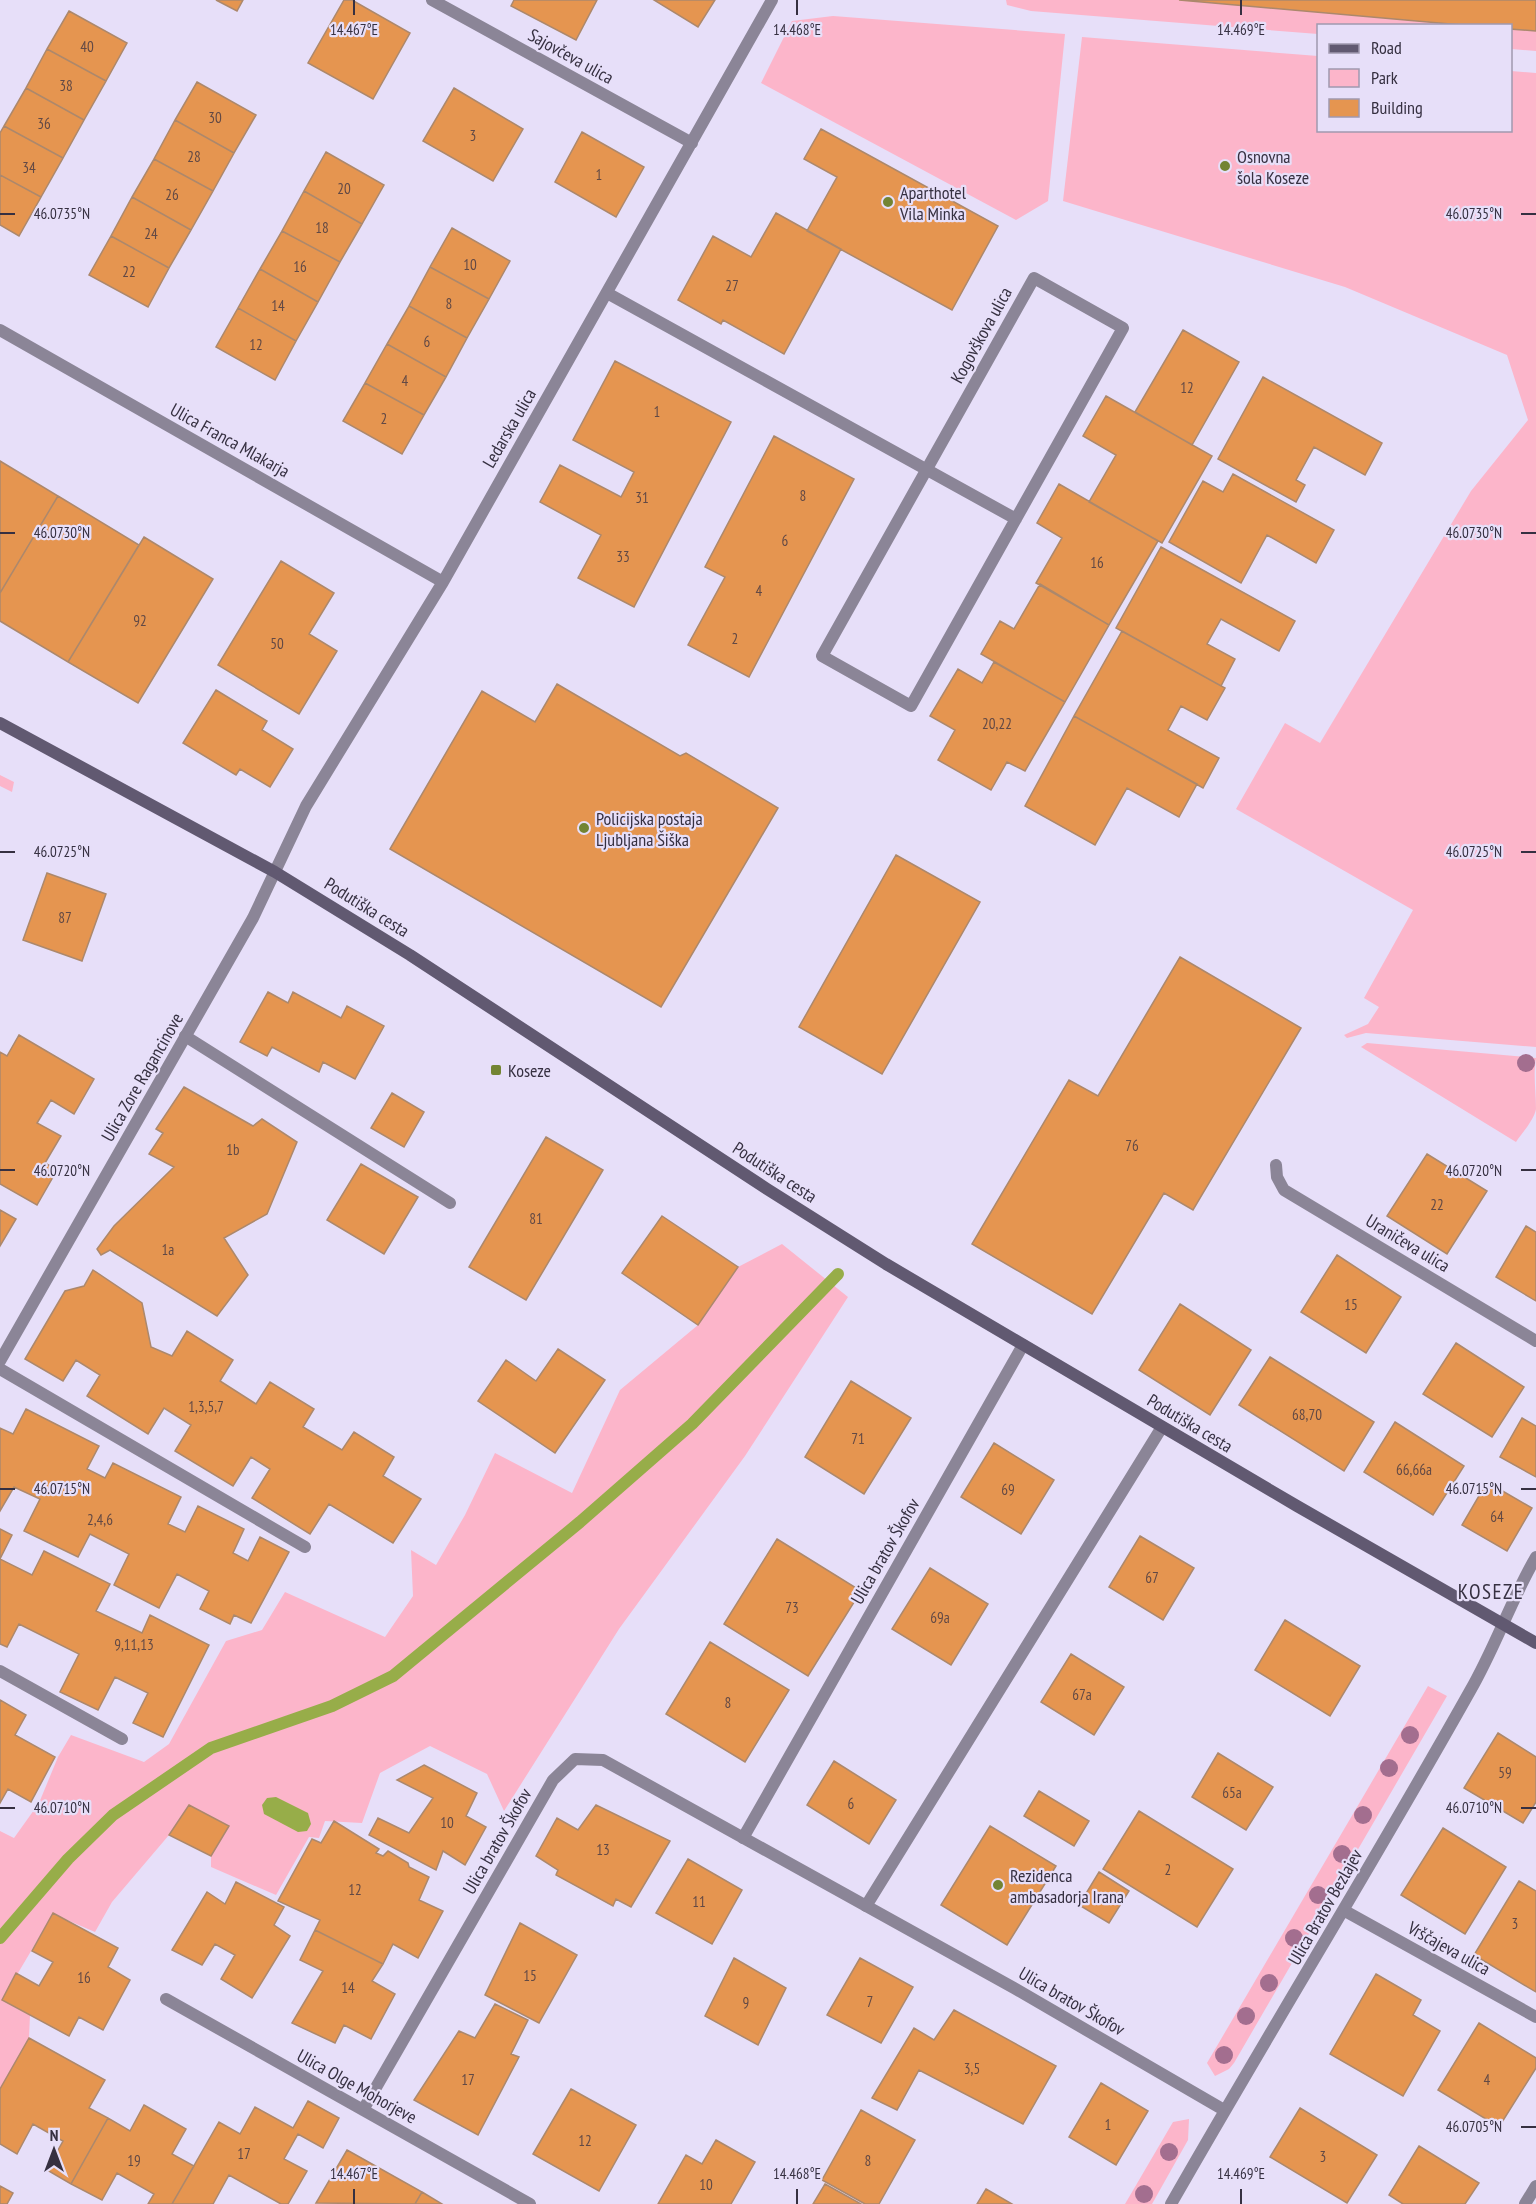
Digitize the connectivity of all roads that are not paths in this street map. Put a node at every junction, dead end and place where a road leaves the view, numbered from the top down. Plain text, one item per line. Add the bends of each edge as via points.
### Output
1 (432, 0) edge
2 (772, 0) edge
3 (692, 143) junction
4 (607, 293) junction
5 (0, 330) edge
6 (926, 470) junction
7 (1016, 519) junction
8 (443, 582) junction
9 (0, 723) edge
10 (275, 872) junction
11 (185, 1036) junction
12 (1276, 1165) dead end
13 (450, 1203) dead end
14 (1536, 1341) edge
15 (1023, 1345) junction
16 (0, 1360) edge
17 (0, 1369) edge
18 (1162, 1427) junction
19 (305, 1547) dead end
20 (1536, 1557) edge
21 (1503, 1624) junction
22 (1536, 1643) edge
23 (0, 1671) edge
24 (122, 1739) dead end
25 (743, 1838) junction
26 (866, 1906) junction
27 (1345, 1911) junction
28 (166, 1999) dead end
29 (1536, 2017) edge
30 (363, 2110) junction
31 (1224, 2110) junction
32 (1536, 2186) edge
33 (530, 2204) edge
34 (1171, 2204) edge
35 (1525, 2204) edge

1 - 3 street, Sajovčeva ulica
2 - 3 street, Ledarska ulica
3 - 4 street, Ledarska ulica
4 - 6 street
4 - 8 street, Ledarska ulica
5 - 8 street, Ulica Franca Mlakarja
6 - 7 street
6 - 7 street, Kogovškova ulica via 822,656 912,706
6 - 7 street, Kogovškova ulica via 1034,278 1123,328
8 - 10 street, Ledarska ulica via 306,806
9 - 10 main road, Podutiška cesta
10 - 11 street, Ulica Zore Ragancinove
10 - 15 main road, Podutiška cesta via 410,955 827,1227
11 - 13 street
11 - 16 street, Ulica Zore Ragancinove
12 - 14 street, Uraničeva ulica via 1284,1190
15 - 18 main road, Podutiška cesta
15 - 25 street, Ulica bratov Škofov
17 - 19 street
18 - 21 main road, Podutiška cesta
18 - 26 street
20 - 21 street, Ulica Bratov Bezlajev
21 - 22 main road, Podutiška cesta
21 - 27 street, Ulica Bratov Bezlajev via 1472,1688
23 - 24 street
25 - 26 street, Ulica bratov Škofov
25 - 30 street, Ulica bratov Škofov via 603,1760 575,1759 553,1780
26 - 31 street, Ulica bratov Škofov
27 - 29 street, Vrščajeva ulica
27 - 31 street, Ulica Bratov Bezlajev
28 - 30 street, Ulica Olge Mohorjeve
30 - 33 street, Ulica Olge Mohorjeve
31 - 34 street, Ulica Bratov Bezlajev
32 - 35 street

